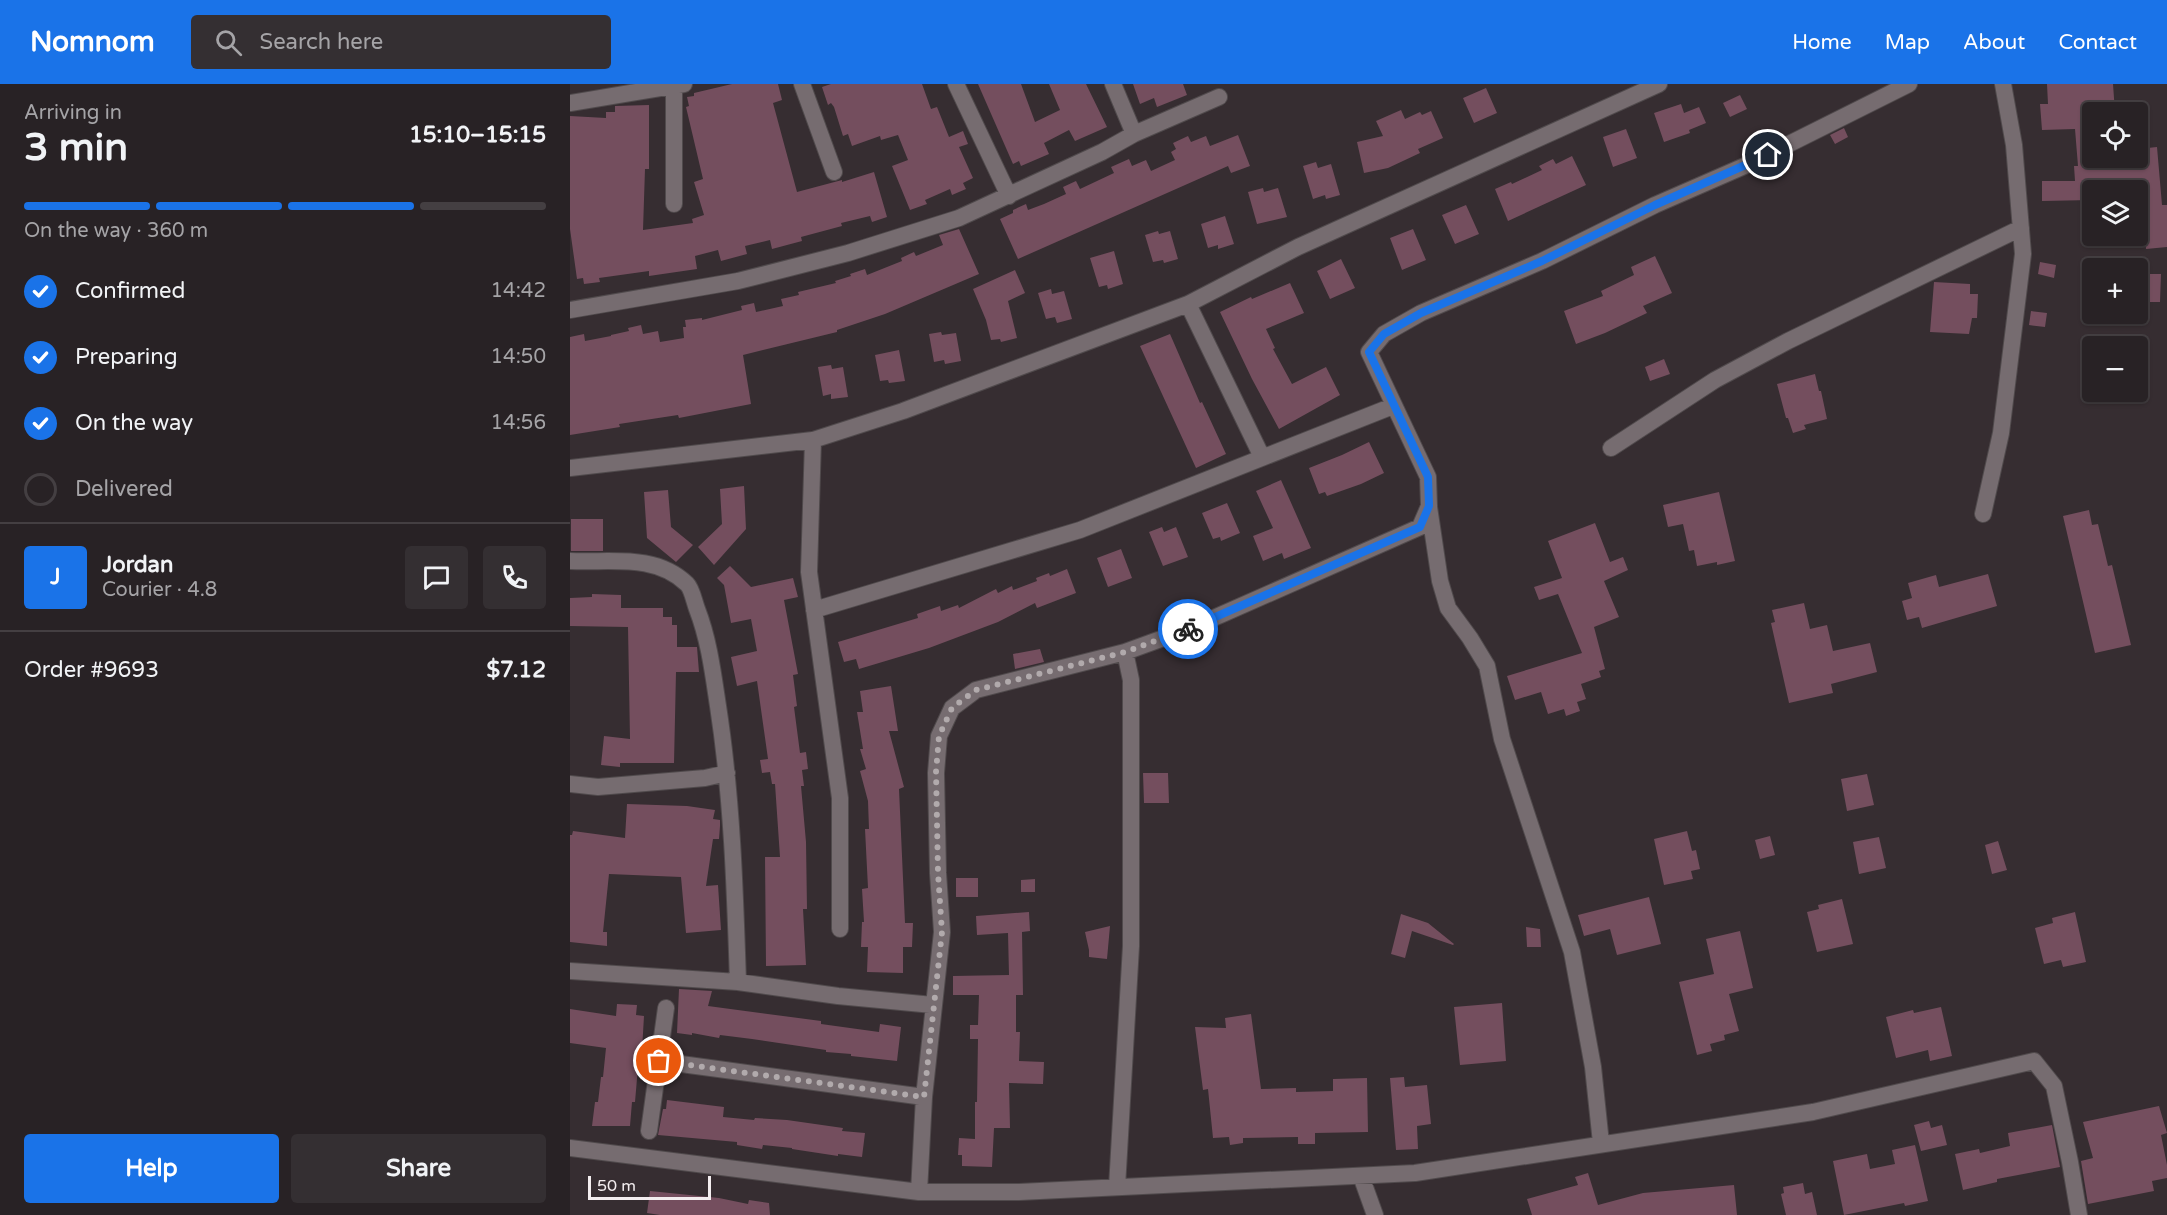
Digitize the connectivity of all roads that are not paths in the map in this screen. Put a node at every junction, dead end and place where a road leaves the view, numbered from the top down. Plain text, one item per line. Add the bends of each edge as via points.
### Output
1 (802, 84) edge
2 (956, 84) edge
3 (1113, 84) edge
4 (1659, 84) edge
5 (1909, 84) edge
6 (2003, 84) edge
7 (680, 85) edge
8 (1219, 98) dead end
9 (570, 103) edge
10 (1134, 134) junction
11 (834, 172) dead end
12 (1009, 195) junction
13 (674, 204) dead end
14 (2021, 228) junction
15 (1188, 304) junction
16 (570, 310) edge
17 (1393, 406) junction
18 (813, 440) junction
19 (1611, 448) dead end
20 (1262, 458) junction
21 (570, 468) edge
22 (1429, 506) junction
23 (1983, 514) dead end
24 (570, 561) edge
25 (814, 610) junction
26 (1125, 652) junction
27 (727, 773) junction
28 (570, 784) edge
29 (840, 929) dead end
30 (570, 971) edge
31 (738, 982) junction
32 (933, 1005) junction
33 (666, 1008) dead end
34 (659, 1061) junction
35 (924, 1097) junction
36 (649, 1131) dead end
37 (1601, 1143) junction
38 (570, 1148) edge
39 (1361, 1176) junction
40 (1117, 1187) junction
41 (919, 1192) junction
42 (1375, 1215) edge
43 (2079, 1215) edge

1 - 11 street
2 - 12 street
3 - 10 street
4 - 15 street via 1298,247
5 - 17 street via 1749,164 1421,313 1384,334 1369,352
6 - 14 street via 2014,145
7 - 9 street
7 - 13 street
8 - 10 street
10 - 12 street
12 - 16 street via 959,218 848,253 738,281
14 - 19 street via 1788,341
14 - 23 street via 2023,254 2001,433
15 - 18 street via 903,411
15 - 20 street
17 - 20 street
17 - 22 street via 1428,477
18 - 21 street
18 - 25 street via 809,572
20 - 25 street via 1080,530
22 - 26 street via 1420,527 1410,532 1191,628
22 - 37 street via 1445,599 1487,666 1502,740 1572,952 1593,1067
24 - 27 street via 624,560 650,564 689,585 707,635
25 - 29 street via 840,798
26 - 32 street via 976,690 952,708 939,736 936,772 942,932
26 - 40 street via 1131,680 1131,946
27 - 28 street via 598,787
27 - 31 street
30 - 31 street
31 - 32 street
32 - 35 street
33 - 34 street
34 - 35 street
34 - 36 street
35 - 41 street
37 - 39 street via 1415,1173
37 - 43 street via 1813,1112 2034,1061 2054,1086
38 - 41 street
39 - 40 street
39 - 42 street
40 - 41 street

